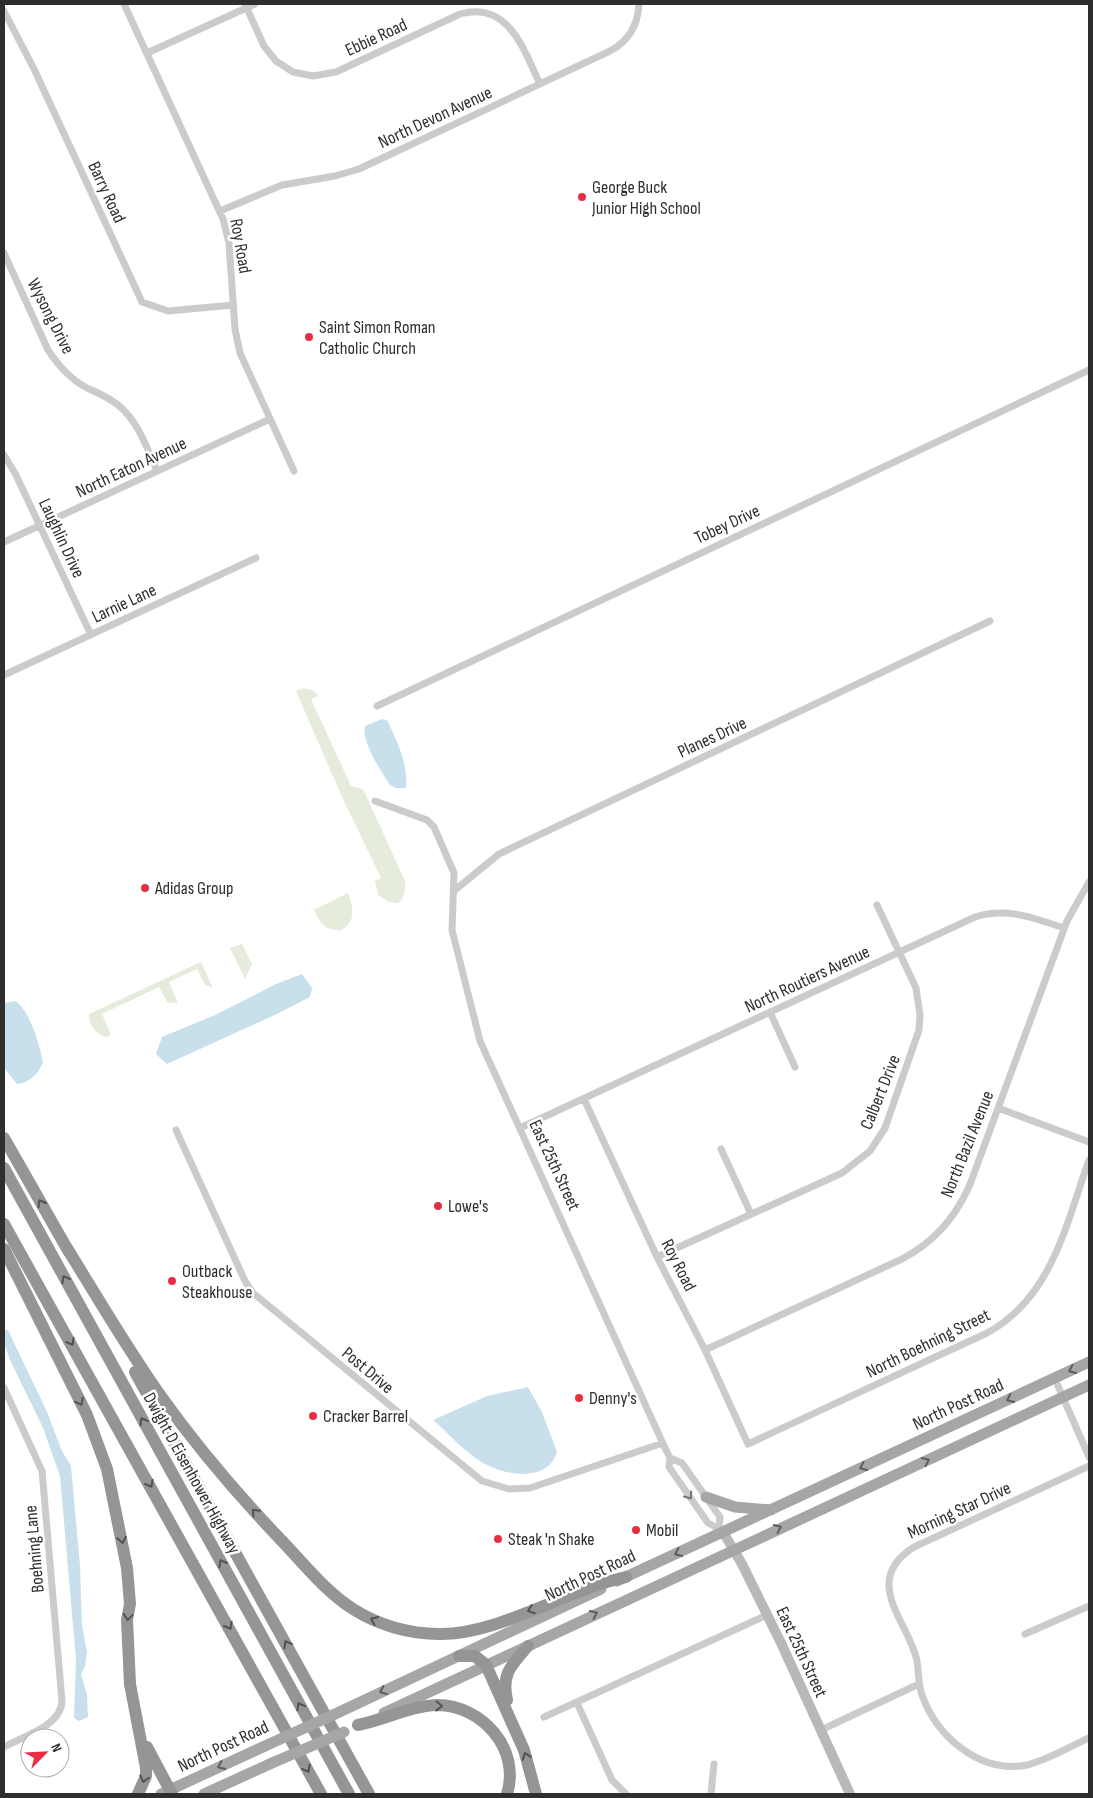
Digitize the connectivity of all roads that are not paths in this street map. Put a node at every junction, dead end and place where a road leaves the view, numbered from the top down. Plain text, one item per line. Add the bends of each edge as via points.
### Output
1 (124, 4) edge
2 (255, 4) edge
3 (639, 4) edge
4 (246, 6) edge
5 (4, 11) edge
6 (147, 53) junction
7 (540, 84) junction
8 (220, 211) junction
9 (4, 253) edge
10 (234, 305) junction
11 (1089, 370) edge
12 (270, 419) junction
13 (4, 455) edge
14 (157, 471) junction
15 (294, 471) dead end
16 (39, 526) junction
17 (4, 542) edge
18 (256, 558) dead end
19 (990, 622) dead end
20 (91, 635) junction
21 (4, 676) edge
22 (377, 706) dead end
23 (374, 801) dead end
24 (1089, 882) edge
25 (455, 890) junction
26 (878, 905) dead end
27 (1064, 928) junction
28 (900, 952) junction
29 (770, 1012) junction
30 (795, 1066) dead end
31 (584, 1099) junction
32 (998, 1108) junction
33 (520, 1128) junction
34 (176, 1130) dead end
35 (4, 1138) edge
36 (1089, 1142) edge
37 (721, 1148) dead end
38 (1089, 1160) edge
39 (4, 1168) edge
40 (751, 1214) junction
41 (4, 1224) edge
42 (65, 1245) junction
43 (4, 1249) edge
44 (657, 1257) junction
45 (705, 1350) junction
46 (1089, 1362) edge
47 (1054, 1378) junction
48 (1089, 1385) edge
49 (4, 1388) edge
50 (1063, 1397) junction
51 (663, 1443) junction
52 (748, 1444) joint
53 (1089, 1457) edge
54 (670, 1458) junction
55 (1089, 1466) edge
56 (706, 1497) junction
57 (770, 1510) junction
58 (721, 1530) junction
59 (734, 1549) junction
60 (626, 1577) junction
61 (1089, 1606) edge
62 (767, 1615) junction
63 (1025, 1634) dead end
64 (528, 1646) junction
65 (459, 1656) junction
66 (486, 1665) junction
67 (919, 1684) junction
68 (577, 1703) junction
69 (544, 1717) dead end
70 (511, 1719) junction
71 (358, 1725) junction
72 (138, 1728) junction
73 (820, 1730) junction
74 (1089, 1738) edge
75 (4, 1747) edge
76 (714, 1764) dead end
77 (167, 1793) edge
78 (625, 1793) edge
79 (138, 1794) edge
80 (204, 1794) edge
81 (321, 1794) edge
82 (349, 1794) edge
83 (369, 1794) edge
84 (507, 1794) edge
85 (536, 1794) edge
86 (711, 1794) edge
87 (850, 1794) edge

1 - 6 street, Roy Road
2 - 4 street
3 - 7 street, North Devon Avenue via 634,27 620,45
4 - 6 street
4 - 7 street, Ebbie Road via 264,46 276,61 293,72 313,76 336,72 460,14 475,11 490,14 501,19 515,33
5 - 10 street, Barry Road via 142,302 168,311
6 - 8 street, Roy Road
7 - 8 street, North Devon Avenue via 358,169 286,184
8 - 10 street, Roy Road via 229,243
9 - 14 street, Wysong Drive via 57,364 75,380 123,409 139,431
10 - 12 street, Roy Road via 240,353
11 - 22 street, Tobey Drive
12 - 14 street, North Eaton Avenue
12 - 15 street, Roy Road
13 - 16 street, Laughlin Drive
14 - 16 street, North Eaton Avenue
16 - 17 street, North Eaton Avenue
16 - 20 street, Laughlin Drive
18 - 20 street, Larnie Lane
19 - 25 street, Planes Drive via 499,854
20 - 21 street, Larnie Lane
23 - 25 street, East 25th Street via 433,825 454,874
24 - 27 street
25 - 33 street, East 25th Street via 452,930 478,1034
26 - 28 street, Calbert Drive
27 - 28 street, North Routiers Avenue via 1021,914 990,914 968,920
27 - 32 street, North Bazil Avenue
28 - 29 street, North Routiers Avenue
28 - 40 street, Calbert Drive via 916,988 919,1030 881,1135 870,1150 846,1171
29 - 30 street
29 - 31 street, North Routiers Avenue
31 - 33 street, North Routiers Avenue
31 - 44 street, Roy Road
32 - 36 street
32 - 45 street, North Bazil Avenue via 961,1204 929,1242 902,1259
33 - 51 street, East 25th Street
34 - 51 street, Post Drive via 253,1293 482,1481 509,1489 530,1488
42 -> 35 highway
37 - 40 street
38 - 52 street, North Boehning Street via 1050,1268 1033,1296 1011,1318 987,1334
82 -> 39 highway, Dwight D Eisenhower Highway
40 - 44 street, Calbert Drive
41 -> 81 highway
60 -> 42 highway via 457,1633 409,1631 375,1621 352,1609 330,1591 252,1509 196,1443 150,1381
83 -> 42 highway
43 -> 72 highway via 87,1416 107,1468 127,1568 129,1668
44 - 45 street, Roy Road
45 - 52 street, Roy Road
46 -> 47 main road, North Post Road
47 - 50 street
47 -> 57 main road, North Post Road
48 - 50 main road, North Post Road
49 - 75 street, Boehning Lane via 42,1471 62,1700 58,1715 51,1722
50 - 53 street
59 -> 50 main road, North Post Road
51 - 54 street, East 25th Street
54 - 56 street, East 25th Street via 682,1463
54 -> 58 street, East 25th Street via 669,1468 708,1523
55 - 67 street, Morning Star Drive via 914,1547 898,1560 890,1578 889,1594 913,1650
56 - 57 main road via 735,1508
56 - 58 street, East 25th Street via 720,1517
57 - 58 main road, North Post Road
58 - 59 street, East 25th Street
58 -> 60 main road, North Post Road
59 - 62 street, East 25th Street
64 -> 59 main road, North Post Road
60 - 65 main road, North Post Road
61 - 63 street
62 - 68 street
62 - 73 street, East 25th Street
64 - 66 main road, North Post Road
64 - 70 highway via 506,1674 504,1687
65 - 66 highway via 475,1656
65 -> 77 main road, North Post Road, bridge
66 - 70 highway
66 - 71 main road, North Post Road
67 - 73 street
67 - 74 street, Morning Star Drive via 937,1723 961,1748 987,1763 1005,1766 1033,1763
68 - 69 street
68 - 78 street via 612,1780
85 -> 70 highway via 528,1761
71 - 80 main road, North Post Road, bridge
71 -> 84 highway via 436,1705 464,1711 488,1726 503,1745 509,1770
72 - 77 highway
72 -> 79 highway via 146,1768
73 - 87 street, East 25th Street
76 - 86 street

